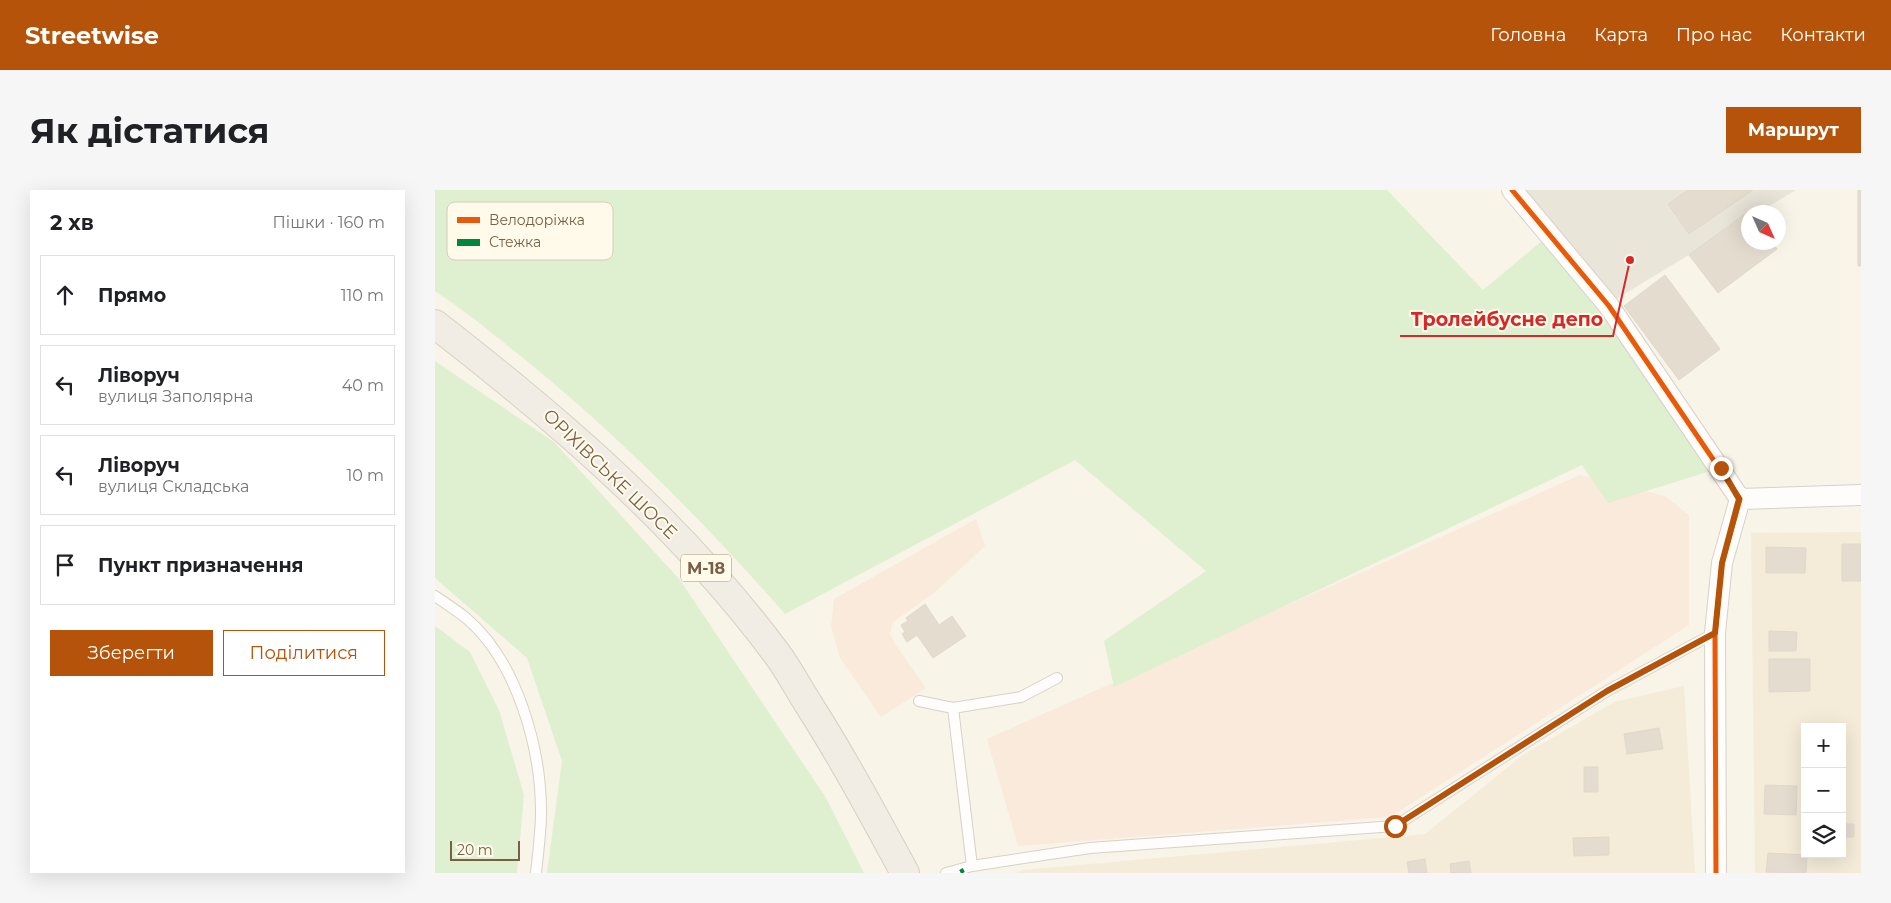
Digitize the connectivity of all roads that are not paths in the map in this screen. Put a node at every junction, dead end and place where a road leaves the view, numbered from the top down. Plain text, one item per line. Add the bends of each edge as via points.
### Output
1 (1512, 190) edge
2 (435, 324) edge
3 (1861, 495) edge
4 (1739, 499) junction
5 (435, 596) edge
6 (1715, 633) junction
7 (1057, 678) dead end
8 (919, 701) dead end
9 (953, 708) junction
10 (972, 866) junction
11 (536, 873) edge
12 (905, 873) edge
13 (946, 873) edge
14 (1716, 873) edge

1 - 4 street via 1609,306
2 - 12 highway, ОРІХІВСЬКЕ ШОСЕ / М-18 via 520,390 587,449 718,581 783,663 849,768
3 - 4 street
4 - 6 street via 1722,563
5 - 11 lane via 467,619 491,647 517,690 536,748 541,812
6 - 10 lane via 1607,691 1395,826 1091,848
6 - 14 street
7 - 9 lane via 1021,697
8 - 9 lane
9 - 10 lane
10 - 13 lane

